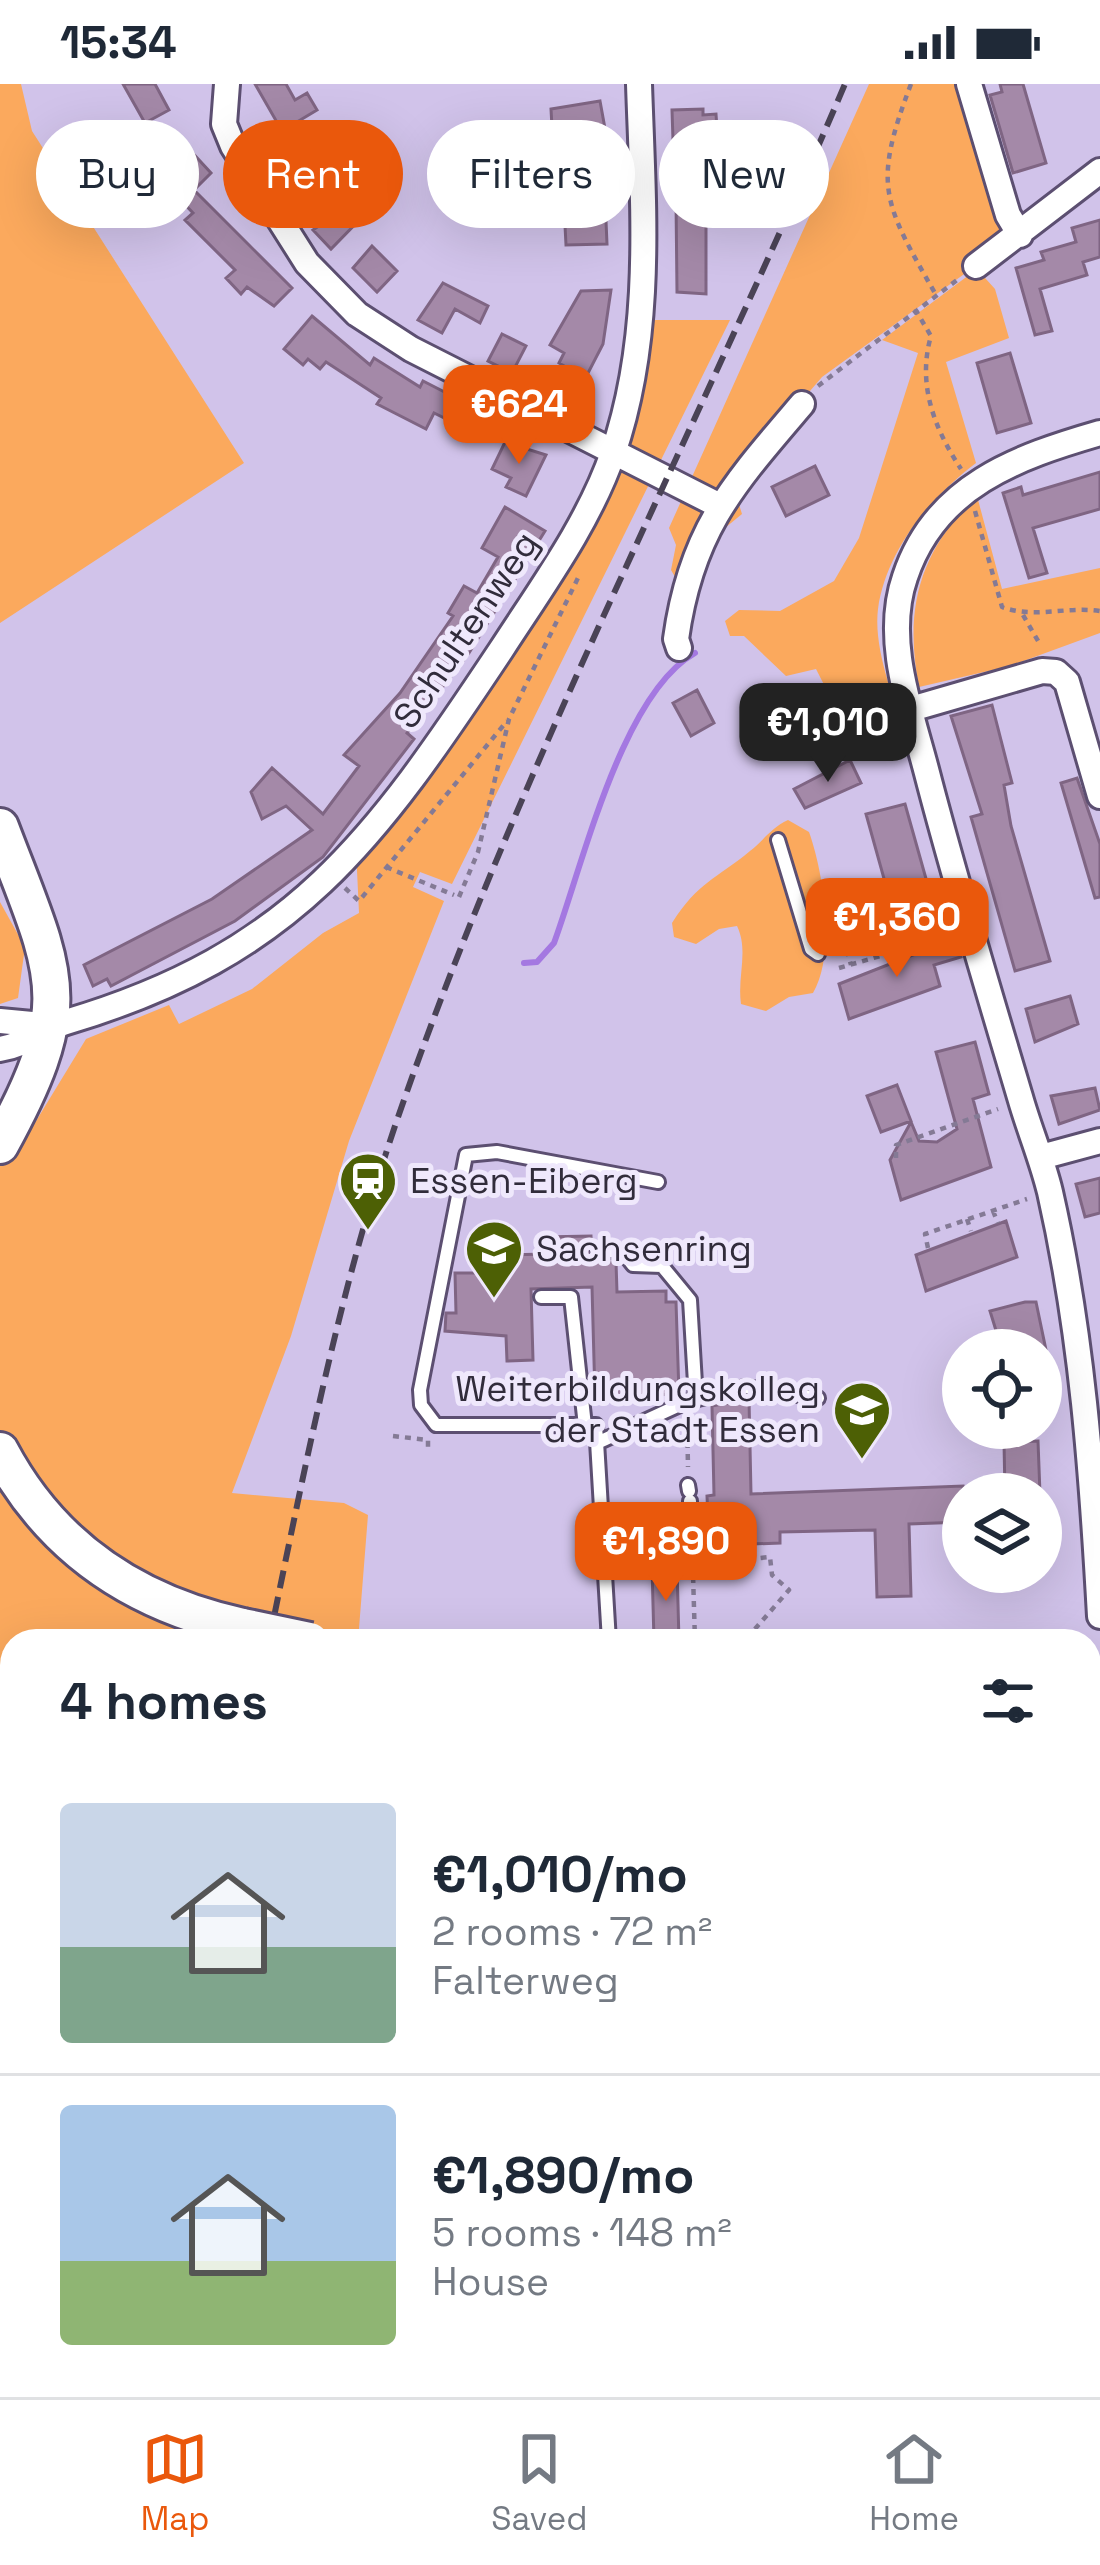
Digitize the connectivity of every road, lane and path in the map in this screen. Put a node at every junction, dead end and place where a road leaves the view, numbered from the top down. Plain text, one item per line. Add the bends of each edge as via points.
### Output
1 (226, 84) edge
2 (639, 84) edge
3 (910, 84) edge
4 (969, 84) edge
5 (1100, 171) edge
6 (1020, 235) junction
7 (976, 266) joint
8 (936, 295) junction
9 (915, 309) junction
10 (802, 404) joint
11 (1100, 433) edge
12 (614, 452) junction
13 (969, 487) junction
14 (718, 505) junction
15 (582, 567) dead end
16 (1100, 611) edge
17 (1023, 615) junction
18 (679, 648) dead end
19 (1056, 673) junction
20 (911, 709) junction
21 (508, 719) junction
22 (1100, 796) edge
23 (0, 827) edge
24 (778, 839) dead end
25 (386, 867) junction
26 (332, 875) junction
27 (971, 930) junction
28 (847, 950) dead end
29 (818, 954) dead end
30 (851, 965) junction
31 (839, 968) dead end
32 (0, 1021) edge
33 (53, 1026) junction
34 (0, 1049) edge
35 (1021, 1101) junction
36 (1100, 1141) edge
37 (0, 1145) edge
38 (1041, 1157) junction
39 (896, 1158) dead end
40 (658, 1182) dead end
41 (1049, 1192) junction
42 (993, 1211) junction
43 (967, 1219) junction
44 (998, 1223) dead end
45 (949, 1225) junction
46 (970, 1231) dead end
47 (952, 1237) dead end
48 (928, 1248) dead end
49 (598, 1251) dead end
50 (541, 1297) dead end
51 (818, 1398) dead end
52 (691, 1401) junction
53 (1094, 1405) edge
54 (585, 1426) junction
55 (393, 1436) dead end
56 (597, 1443) junction
57 (0, 1451) edge
58 (428, 1452) dead end
59 (604, 1563) junction
60 (692, 1564) junction
61 (1100, 1616) edge
62 (253, 1629) edge
63 (608, 1629) edge
64 (694, 1629) edge
65 (755, 1629) edge

1 - 12 street via 224,124 233,146 307,263 357,314 411,350
2 - 12 street, Schultenweg via 641,304
3 - 8 path via 884,175 894,218
4 - 6 street
5 - 6 street
6 - 7 street
7 - 8 path
8 - 9 path
9 - 10 path
9 - 13 path via 931,336 923,369 932,409
10 - 14 street
11 - 13 street via 1018,458
12 - 14 street
12 - 26 street, Schultenweg via 506,641
13 - 17 path via 1002,607
13 - 20 street via 929,531 903,581 900,666
14 - 18 street via 688,570
15 - 21 path
16 - 17 path
17 - 19 path
19 - 20 street
19 - 22 street via 1066,682
20 - 27 street
21 - 25 path
21 - 25 path via 478,852 457,896
23 - 33 street via 43,942
24 - 29 lane
25 - 26 path via 359,901
26 - 33 street, Schultenweg via 227,958
27 - 30 path
27 - 35 street
28 - 30 path
30 - 31 path
32 - 33 street, Schultenweg
33 - 34 street, Schultenweg
33 - 37 street via 32,1088
35 - 38 street
35 - 39 path via 896,1145
36 - 38 street
38 - 41 street
40 - 54 lane via 497,1152 466,1155 421,1405 436,1425
41 - 42 path
41 - 53 street
42 - 43 path
42 - 44 path
43 - 45 path
43 - 46 path
45 - 47 path
45 - 48 path via 925,1234
49 - 52 lane via 662,1266 690,1300
50 - 54 lane via 571,1297
51 - 52 lane via 745,1387
52 - 56 lane
52 - 60 path
53 - 61 street
54 - 56 lane via 596,1425
55 - 58 path via 428,1440
56 - 59 lane
57 - 62 street, bridge via 61,1540 100,1569 171,1607
59 - 60 path
59 - 63 lane
60 - 64 path
60 - 65 path via 770,1557 772,1575 789,1590

